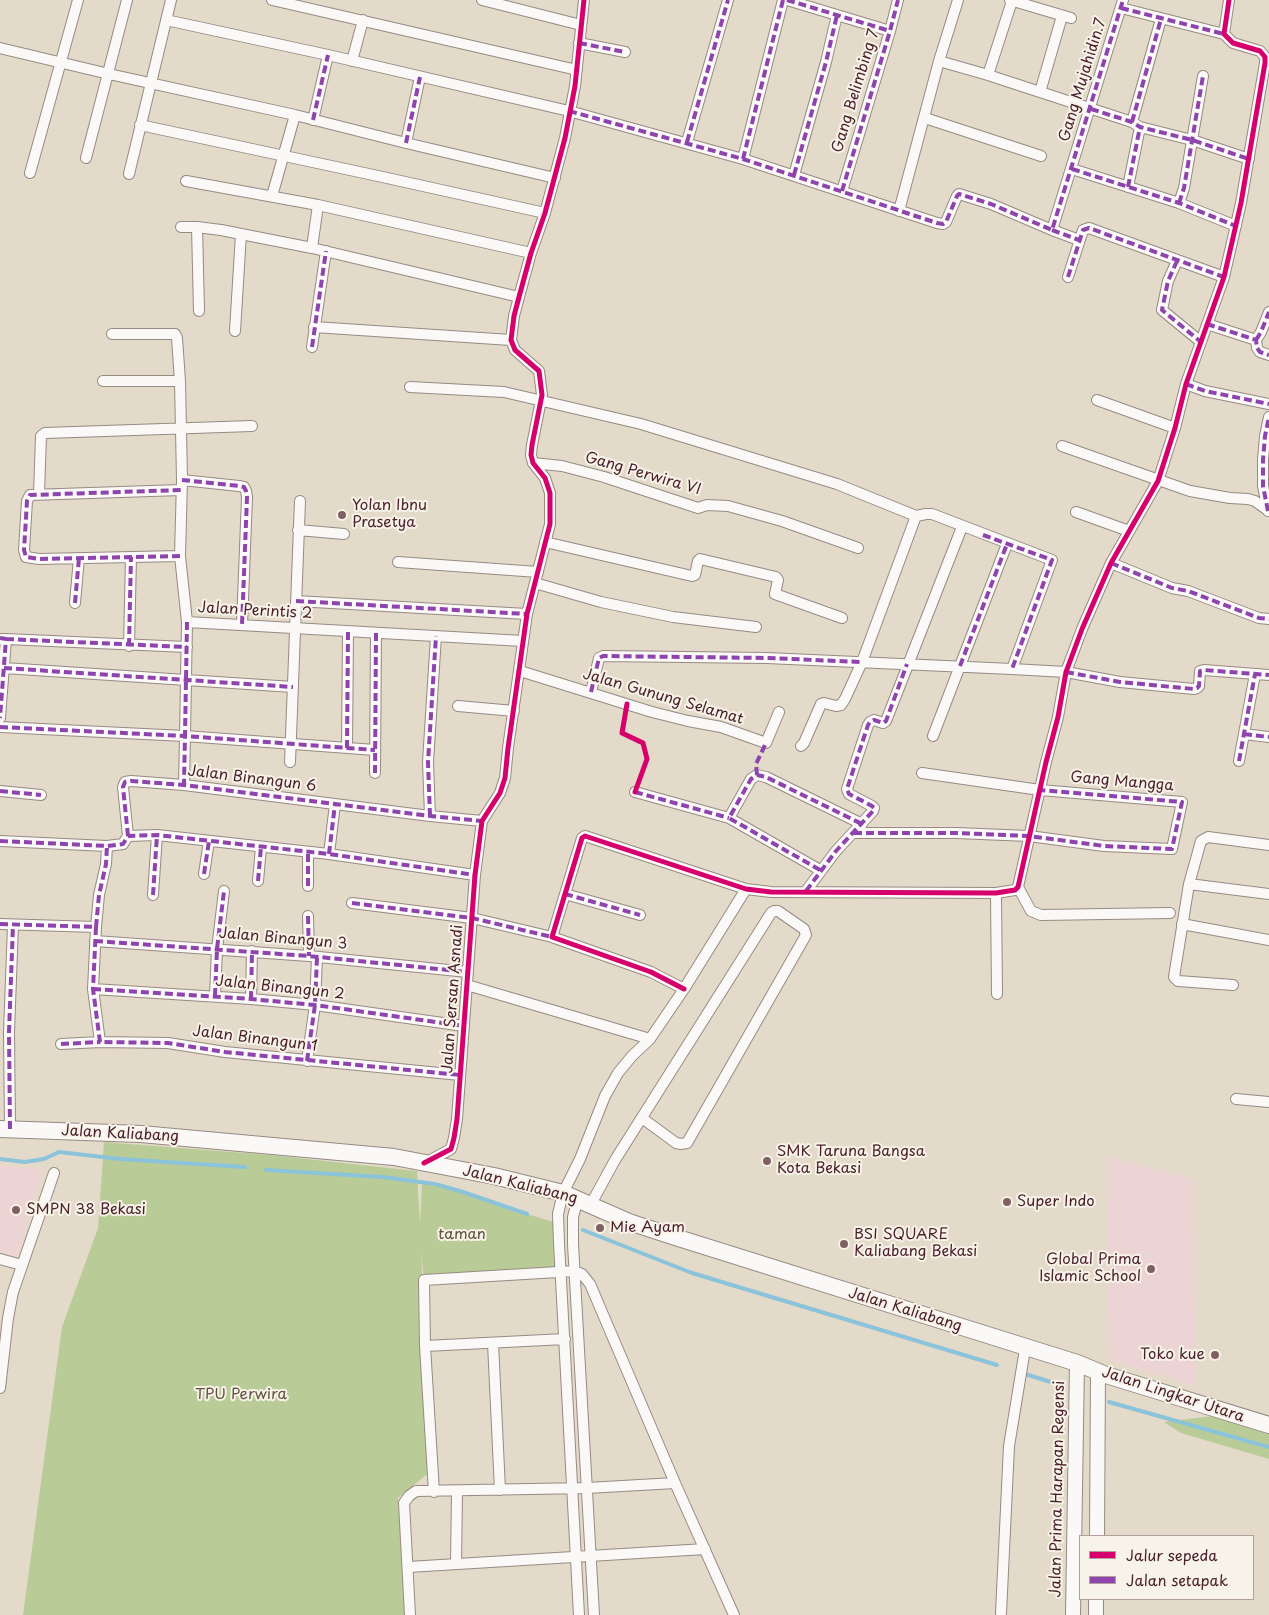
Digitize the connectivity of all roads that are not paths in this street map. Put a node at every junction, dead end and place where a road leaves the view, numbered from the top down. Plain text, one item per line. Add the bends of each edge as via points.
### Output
1 (78, 0) edge
2 (127, 0) edge
3 (171, 0) edge
4 (272, 0) edge
5 (482, 0) edge
6 (584, 0) edge
7 (728, 0) edge
8 (785, 0) edge
9 (898, 0) edge
10 (958, 0) edge
11 (1011, 0) edge
12 (1229, 0) edge
13 (1122, 4) edge
14 (837, 15) junction
15 (1161, 19) junction
16 (166, 20) junction
17 (363, 20) junction
18 (581, 25) junction
19 (890, 31) junction
20 (1224, 34) junction
21 (579, 43) junction
22 (0, 48) edge
23 (625, 52) dead end
24 (328, 55) junction
25 (352, 61) junction
26 (939, 61) junction
27 (61, 63) junction
28 (577, 70) junction
29 (109, 74) junction
30 (988, 75) junction
31 (1203, 76) dead end
32 (420, 77) junction
33 (150, 84) junction
34 (1040, 92) junction
35 (1265, 95) edge
36 (1090, 109) junction
37 (570, 111) junction
38 (295, 115) junction
39 (925, 118) junction
40 (313, 120) junction
41 (140, 125) junction
42 (1136, 125) junction
43 (1192, 140) junction
44 (687, 142) junction
45 (406, 143) junction
46 (282, 155) junction
47 (1041, 156) dead end
48 (86, 158) dead end
49 (744, 159) junction
50 (1249, 159) junction
51 (1072, 168) junction
52 (30, 174) dead end
53 (129, 174) dead end
54 (794, 176) junction
55 (555, 178) junction
56 (186, 181) dead end
57 (1128, 187) junction
58 (842, 191) junction
59 (272, 196) junction
60 (1179, 203) junction
61 (318, 205) junction
62 (899, 211) junction
63 (545, 213) junction
64 (1236, 226) junction
65 (197, 227) junction
66 (181, 228) dead end
67 (1052, 230) junction
68 (241, 234) junction
69 (1079, 240) junction
70 (312, 248) junction
71 (326, 251) junction
72 (531, 253) junction
73 (1177, 261) junction
74 (1068, 277) dead end
75 (1224, 277) junction
76 (518, 298) junction
77 (198, 311) dead end
78 (1269, 312) edge
79 (1206, 324) junction
80 (314, 327) junction
81 (235, 331) dead end
82 (112, 334) dead end
83 (511, 340) junction
84 (1256, 340) junction
85 (1201, 342) junction
86 (312, 347) dead end
87 (1269, 355) edge
88 (103, 381) dead end
89 (180, 381) junction
90 (1186, 384) junction
91 (410, 387) dead end
92 (541, 399) junction
93 (1097, 400) dead end
94 (1269, 404) edge
95 (1269, 417) edge
96 (252, 426) dead end
97 (180, 428) junction
98 (1175, 428) junction
99 (1062, 446) dead end
100 (533, 463) junction
101 (1158, 481) junction
102 (182, 486) junction
103 (39, 494) junction
104 (300, 501) dead end
105 (1269, 511) edge
106 (1076, 512) dead end
107 (916, 516) junction
108 (962, 527) junction
109 (298, 530) junction
110 (1129, 530) junction
111 (344, 534) dead end
112 (545, 542) junction
113 (1007, 544) junction
114 (858, 548) dead end
115 (180, 556) junction
116 (131, 557) junction
117 (79, 558) junction
118 (398, 562) dead end
119 (1111, 563) junction
120 (538, 572) junction
121 (535, 583) junction
122 (296, 602) junction
123 (75, 603) dead end
124 (527, 614) junction
125 (842, 618) dead end
126 (1269, 619) edge
127 (187, 622) junction
128 (242, 625) junction
129 (756, 627) dead end
130 (295, 629) junction
131 (348, 632) junction
132 (376, 633) junction
133 (436, 636) junction
134 (3, 639) edge
135 (523, 641) junction
136 (129, 646) junction
137 (187, 647) junction
138 (862, 662) junction
139 (907, 664) junction
140 (960, 666) junction
141 (4, 668) junction
142 (1012, 669) junction
143 (520, 671) junction
144 (1066, 672) junction
145 (1256, 674) junction
146 (1269, 675) edge
147 (186, 679) junction
148 (293, 687) junction
149 (591, 692) junction
150 (458, 706) dead end
151 (514, 711) junction
152 (779, 712) dead end
153 (0, 718) edge
154 (0, 727) edge
155 (1244, 734) junction
156 (185, 736) junction
157 (933, 736) dead end
158 (1269, 737) edge
159 (291, 744) junction
160 (801, 746) dead end
161 (347, 748) junction
162 (375, 750) junction
163 (1239, 761) dead end
164 (290, 762) dead end
165 (375, 773) dead end
166 (922, 773) dead end
167 (184, 785) junction
168 (1040, 790) junction
169 (0, 791) edge
170 (635, 792) dead end
171 (41, 794) dead end
172 (335, 804) junction
173 (430, 816) junction
174 (729, 818) junction
175 (482, 821) junction
176 (862, 824) junction
177 (854, 833) junction
178 (157, 835) junction
179 (128, 836) junction
180 (1029, 836) junction
181 (0, 841) edge
182 (209, 841) junction
183 (1269, 845) edge
184 (107, 846) junction
185 (261, 846) junction
186 (308, 852) junction
187 (329, 854) junction
188 (820, 870) junction
189 (204, 874) dead end
190 (475, 875) junction
191 (258, 881) dead end
192 (1189, 884) junction
193 (308, 886) dead end
194 (1018, 887) junction
195 (746, 889) junction
196 (224, 890) dead end
197 (806, 891) junction
198 (565, 894) junction
199 (996, 894) junction
200 (1269, 894) edge
201 (153, 895) dead end
202 (352, 903) dead end
203 (1170, 913) dead end
204 (640, 915) dead end
205 (308, 916) dead end
206 (472, 918) junction
207 (0, 924) edge
208 (1182, 924) junction
209 (13, 925) junction
210 (96, 927) junction
211 (552, 937) junction
212 (1269, 940) edge
213 (94, 941) junction
214 (218, 949) junction
215 (252, 952) junction
216 (313, 956) junction
217 (468, 972) junction
218 (467, 984) junction
219 (1233, 985) dead end
220 (93, 988) junction
221 (684, 988) junction
222 (997, 994) dead end
223 (215, 996) junction
224 (251, 999) junction
225 (315, 1005) junction
226 (464, 1026) junction
227 (650, 1039) junction
228 (100, 1042) junction
229 (61, 1044) dead end
230 (307, 1061) junction
231 (460, 1075) junction
232 (1236, 1099) dead end
233 (1269, 1102) edge
234 (642, 1118) junction
235 (5, 1129) edge
236 (424, 1163) junction
237 (54, 1173) dead end
238 (578, 1198) junction
239 (0, 1259) edge
240 (22, 1265) junction
241 (561, 1271) junction
242 (575, 1271) junction
243 (564, 1339) junction
244 (493, 1343) junction
245 (425, 1346) junction
246 (1024, 1354) junction
247 (1076, 1364) junction
248 (1098, 1371) junction
249 (0, 1388) edge
250 (1269, 1425) edge
251 (675, 1483) junction
252 (572, 1488) junction
253 (587, 1488) junction
254 (500, 1490) junction
255 (434, 1492) junction
256 (457, 1492) junction
257 (1097, 1535) edge
258 (705, 1549) junction
259 (591, 1554) junction
260 (576, 1556) junction
261 (456, 1563) junction
262 (408, 1566) junction
263 (1096, 1600) edge
264 (1001, 1613) dead end
265 (410, 1615) edge
266 (579, 1615) edge
267 (594, 1615) edge
268 (734, 1615) edge
269 (1073, 1615) edge
270 (1096, 1615) edge

1 - 27 street
2 - 29 street
3 - 16 street
4 - 17 street
5 - 18 street
6 - 18 street
7 - 44 street
8 - 14 street
8 - 49 street
9 - 19 street, Gang Belimbing 7
10 - 26 street
11 - 30 street
11 - 34 street via 1066,17
12 - 20 street
13 - 15 street
13 - 36 street, Gang Mujahidin.7
14 - 19 street
14 - 54 street
15 - 20 street
15 - 42 street
16 - 24 street
16 - 33 street
17 - 25 street
17 - 28 street
18 - 21 street
19 - 58 street, Gang Belimbing 7
20 - 35 street via 1233,42 1257,48 1263,53
21 - 23 street
21 - 28 street
22 - 27 street
24 - 25 street
24 - 40 street
25 - 32 street
26 - 30 street
26 - 39 street
27 - 29 street
27 - 52 street
28 - 37 street
29 - 33 street
29 - 48 street
30 - 34 street
31 - 43 street
32 - 37 street
32 - 45 street
33 - 38 street
33 - 41 street
34 - 36 street
35 - 50 street
36 - 42 street
36 - 51 street, Gang Mujahidin.7
37 - 44 street
37 - 55 street
38 - 40 street
38 - 46 street
39 - 47 street
39 - 62 street
40 - 45 street
41 - 46 street
41 - 53 street
42 - 43 street
42 - 57 street
43 - 50 street
43 - 60 street
44 - 49 street
45 - 55 street
46 - 59 street
46 - 63 street
49 - 54 street
50 - 64 street
51 - 57 street
51 - 67 street, Gang Mujahidin.7
54 - 58 street
55 - 63 street
56 - 59 street
57 - 60 street
58 - 62 street
59 - 61 street
60 - 64 street
61 - 70 street
61 - 72 street
62 - 67 street via 943,224 959,194
63 - 72 street
64 - 75 street
65 - 66 street
65 - 68 street
65 - 77 street
67 - 69 street
68 - 70 street
68 - 81 street
69 - 73 street via 1083,230 1089,228
69 - 74 street
70 - 71 street
71 - 76 street
71 - 80 street
72 - 76 street
73 - 75 street
73 - 85 street via 1171,272 1162,310
75 - 79 street
76 - 83 street
78 - 84 street
79 - 84 street
79 - 85 street
80 - 83 street
80 - 86 street
82 - 89 street, Jalan Perintis 2 via 175,334
83 - 92 street via 515,350 540,371
84 - 87 street via 1260,352
85 - 90 street
88 - 89 street
89 - 97 street, Jalan Perintis 2
90 - 94 street
90 - 98 street
91 - 92 street via 504,392
92 - 100 street via 532,445
92 - 107 street via 746,455 837,484
93 - 98 street
95 - 105 street via 1263,486
96 - 97 street
97 - 102 street, Jalan Perintis 2
97 - 103 street via 45,433 41,436
98 - 101 street
99 - 101 street
100 - 112 street via 545,478 550,493 550,524
100 - 114 street, Gang Perwira VI via 562,466 604,477 698,508 728,506
101 - 105 street via 1190,491 1248,499
101 - 110 street
102 - 103 street
102 - 115 street, Jalan Perintis 2
102 - 128 street via 239,486 246,491
103 - 117 street via 30,495 27,501 26,557
104 - 109 street
106 - 110 street
107 - 108 street via 932,514
107 - 138 street
108 - 113 street
108 - 139 street
109 - 111 street
109 - 122 street
110 - 119 street
112 - 120 street
112 - 125 street via 692,576 700,559 776,577 775,594
113 - 140 street
113 - 142 street via 1052,560
115 - 116 street
115 - 127 street, Jalan Perintis 2
116 - 117 street
116 - 136 street
117 - 123 street
118 - 120 street
119 - 126 street via 1172,588
119 - 144 street
120 - 121 street
121 - 124 street
121 - 129 street via 601,602 673,617
122 - 124 street
122 - 130 street
124 - 135 street
127 - 128 street, Jalan Perintis 2
127 - 137 street
128 - 130 street, Jalan Perintis 2
130 - 131 street, Jalan Perintis 2
130 - 148 street
131 - 132 street, Jalan Perintis 2
131 - 161 street
132 - 133 street, Jalan Perintis 2
132 - 162 street
133 - 135 street, Jalan Perintis 2
133 - 173 street via 428,762
134 - 136 street
134 - 141 street
135 - 143 street
136 - 137 street
137 - 147 street
138 - 139 street
138 - 149 street via 603,656 599,658
138 - 160 street via 841,705 821,704
139 - 140 street
139 - 176 street via 886,721 874,720 868,725 847,789 849,794 874,808
140 - 142 street
140 - 157 street
141 - 147 street
141 - 153 street
142 - 144 street
143 - 149 street, Jalan Gunung Selamat
143 - 151 street
144 - 145 street via 1120,682 1194,689 1199,686 1200,672 1204,670
144 - 168 street
145 - 146 street
145 - 155 street
147 - 148 street
147 - 156 street
148 - 159 street
149 - 152 street, Jalan Gunung Selamat via 652,712 721,727 766,743
150 - 151 street
151 - 175 street via 505,778 500,793
154 - 156 street
155 - 158 street
155 - 163 street
156 - 159 street
156 - 167 street
159 - 161 street
159 - 164 street
161 - 162 street
162 - 165 street
166 - 168 street
167 - 172 street, Jalan Binangun 6
167 - 179 street, Jalan Binangun 6 via 125,782
168 - 180 street
168 - 180 street, Gang Mangga via 1182,802 1172,848 1104,846
169 - 171 street
170 - 174 street
172 - 173 street, Jalan Binangun 6
172 - 187 street
173 - 175 street, Jalan Binangun 6
174 - 176 street via 751,779 758,775 766,776
174 - 188 street
175 - 190 street, Jalan Sersan Asnadi
176 - 177 street
177 - 180 street
177 - 188 street
178 - 179 street
178 - 182 street
178 - 201 street
179 - 184 street via 123,844
180 - 194 street
181 - 184 street
182 - 185 street
182 - 189 street
183 - 192 street via 1208,837 1201,841
184 - 210 street
185 - 186 street
185 - 191 street
186 - 187 street
186 - 193 street
187 - 190 street
188 - 197 street
190 - 206 street, Jalan Sersan Asnadi
192 - 200 street
192 - 208 street
194 - 199 street
194 - 203 street via 1031,911 1041,915
195 - 197 street
195 - 198 street via 585,836
195 - 221 street
196 - 214 street
197 - 199 street
198 - 204 street
198 - 211 street
199 - 222 street
202 - 206 street
205 - 216 street
206 - 211 street
206 - 217 street, Jalan Sersan Asnadi
207 - 209 street
208 - 212 street
208 - 219 street via 1174,977 1178,981
209 - 210 street
209 - 235 street
210 - 213 street
211 - 221 street via 651,972
213 - 214 street, Jalan Binangun 3
213 - 220 street
214 - 215 street, Jalan Binangun 3
214 - 223 street
215 - 216 street, Jalan Binangun 3
215 - 224 street
216 - 217 street, Jalan Binangun 3
216 - 225 street
217 - 218 street, Jalan Sersan Asnadi
218 - 226 street, Jalan Sersan Asnadi
218 - 227 street
220 - 223 street, Jalan Binangun 2
220 - 228 street
221 - 227 street
223 - 224 street, Jalan Binangun 2
224 - 225 street, Jalan Binangun 2
225 - 226 street, Jalan Binangun 2
225 - 230 street
226 - 231 street, Jalan Sersan Asnadi
227 - 238 street via 623,1068 605,1096 580,1159
228 - 229 street, Jalan Binangun 1
228 - 230 street, Jalan Binangun 1 via 168,1043
230 - 231 street, Jalan Binangun 1
231 - 236 street, Jalan Sersan Asnadi via 451,1149
232 - 233 street
234 - 234 street via 770,913 778,911 804,929 806,935 687,1143 676,1143
234 - 238 street via 608,1172
235 - 236 main road, Jalan Kaliabang via 141,1134
236 - 238 main road, Jalan Kaliabang via 494,1176
237 - 240 street
238 - 241 street via 558,1214
238 - 242 street via 573,1217
238 - 246 main road, Jalan Kaliabang via 629,1222
239 - 240 street
240 - 249 street via 8,1318
241 - 242 street
241 - 243 street
241 - 245 street via 424,1280
242 - 251 street via 590,1284
242 - 253 street
243 - 244 street
243 - 252 street
244 - 245 street
244 - 254 street
245 - 255 street
246 - 247 main road, Jalan Kaliabang
246 - 264 street via 1010,1446
247 - 248 main road, Jalan Lingkar Utara
247 - 269 street, Jalan Prima Harapan Regensi
248 - 250 main road, Jalan Lingkar Utara
248 - 257 street
251 - 253 street
251 - 258 street
252 - 253 street
252 - 254 street
252 - 260 street
253 - 259 street
254 - 256 street
255 - 256 street
255 - 262 street via 416,1492 404,1503
256 - 261 street
258 - 259 street
258 - 268 street
259 - 260 street
259 - 267 street
260 - 261 street
260 - 266 street
261 - 262 street
262 - 265 street
263 - 270 street

